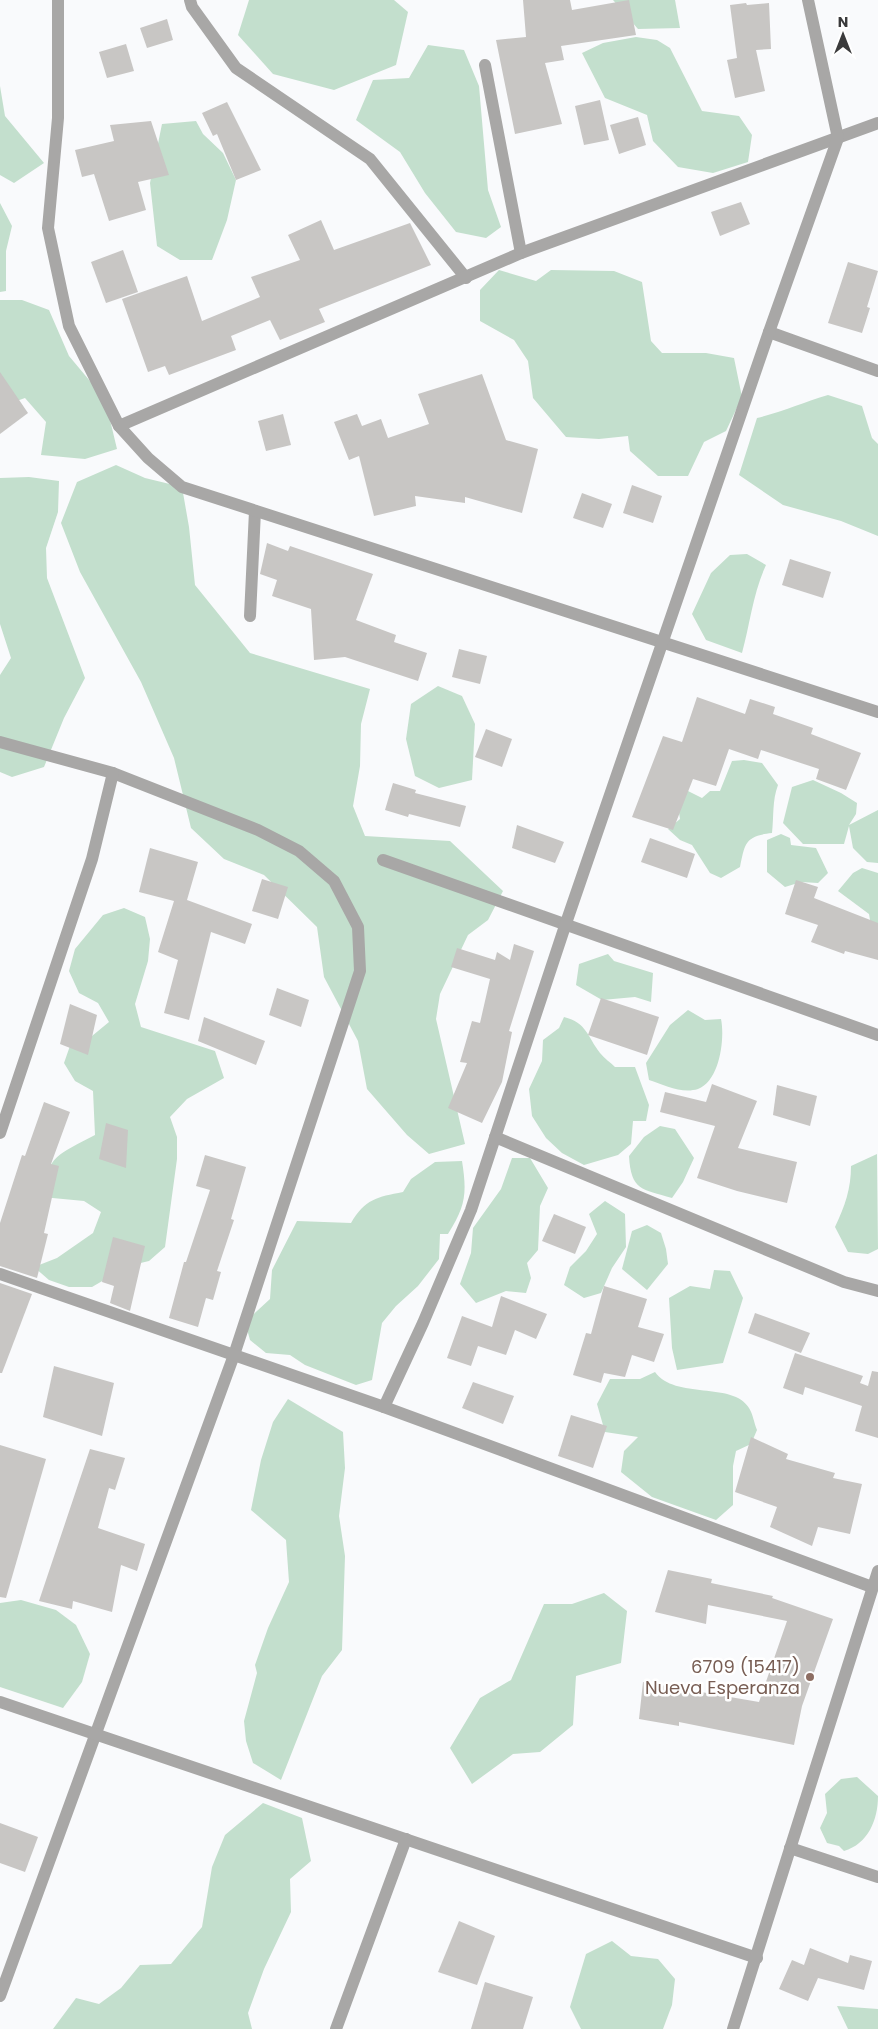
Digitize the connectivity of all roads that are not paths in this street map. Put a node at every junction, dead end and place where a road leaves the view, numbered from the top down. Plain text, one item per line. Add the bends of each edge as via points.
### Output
1 (58, 0) edge
2 (190, 0) edge
3 (808, 0) edge
4 (485, 65) dead end
5 (878, 123) edge
6 (838, 138) junction
7 (521, 253) junction
8 (466, 278) junction
9 (769, 332) junction
10 (878, 371) edge
11 (119, 426) junction
12 (255, 511) junction
13 (250, 616) dead end
14 (663, 643) junction
15 (878, 712) edge
16 (0, 742) edge
17 (114, 772) junction
18 (383, 860) dead end
19 (565, 926) junction
20 (878, 1035) edge
21 (0, 1133) edge
22 (495, 1137) junction
23 (0, 1274) edge
24 (878, 1291) edge
25 (234, 1355) junction
26 (384, 1407) junction
27 (878, 1571) edge
28 (872, 1587) junction
29 (0, 1702) edge
30 (96, 1734) junction
31 (406, 1839) junction
32 (790, 1848) junction
33 (878, 1877) edge
34 (756, 1958) junction
35 (0, 1996) edge
36 (336, 2029) edge
37 (732, 2029) edge

1 - 11 street via 58,118 48,228 68,326
2 - 8 street via 236,68 370,159
3 - 6 street
4 - 7 street
5 - 6 street
6 - 7 street
6 - 9 street
7 - 8 street
8 - 11 street
9 - 10 street
9 - 14 street
11 - 12 street via 148,458 182,487
12 - 13 street
12 - 14 street
14 - 15 street
14 - 19 street
16 - 17 street
17 - 21 street via 92,858
17 - 25 street via 258,830 299,851 334,881 358,927 360,971
18 - 19 street
19 - 20 street
19 - 22 street
22 - 24 street via 844,1282
22 - 26 street via 471,1210
23 - 25 street
25 - 26 street
25 - 30 street
26 - 28 street
27 - 28 street
28 - 32 street
29 - 30 street
30 - 31 street
30 - 35 street
31 - 34 street
31 - 36 street
32 - 33 street
32 - 34 street
34 - 37 street

